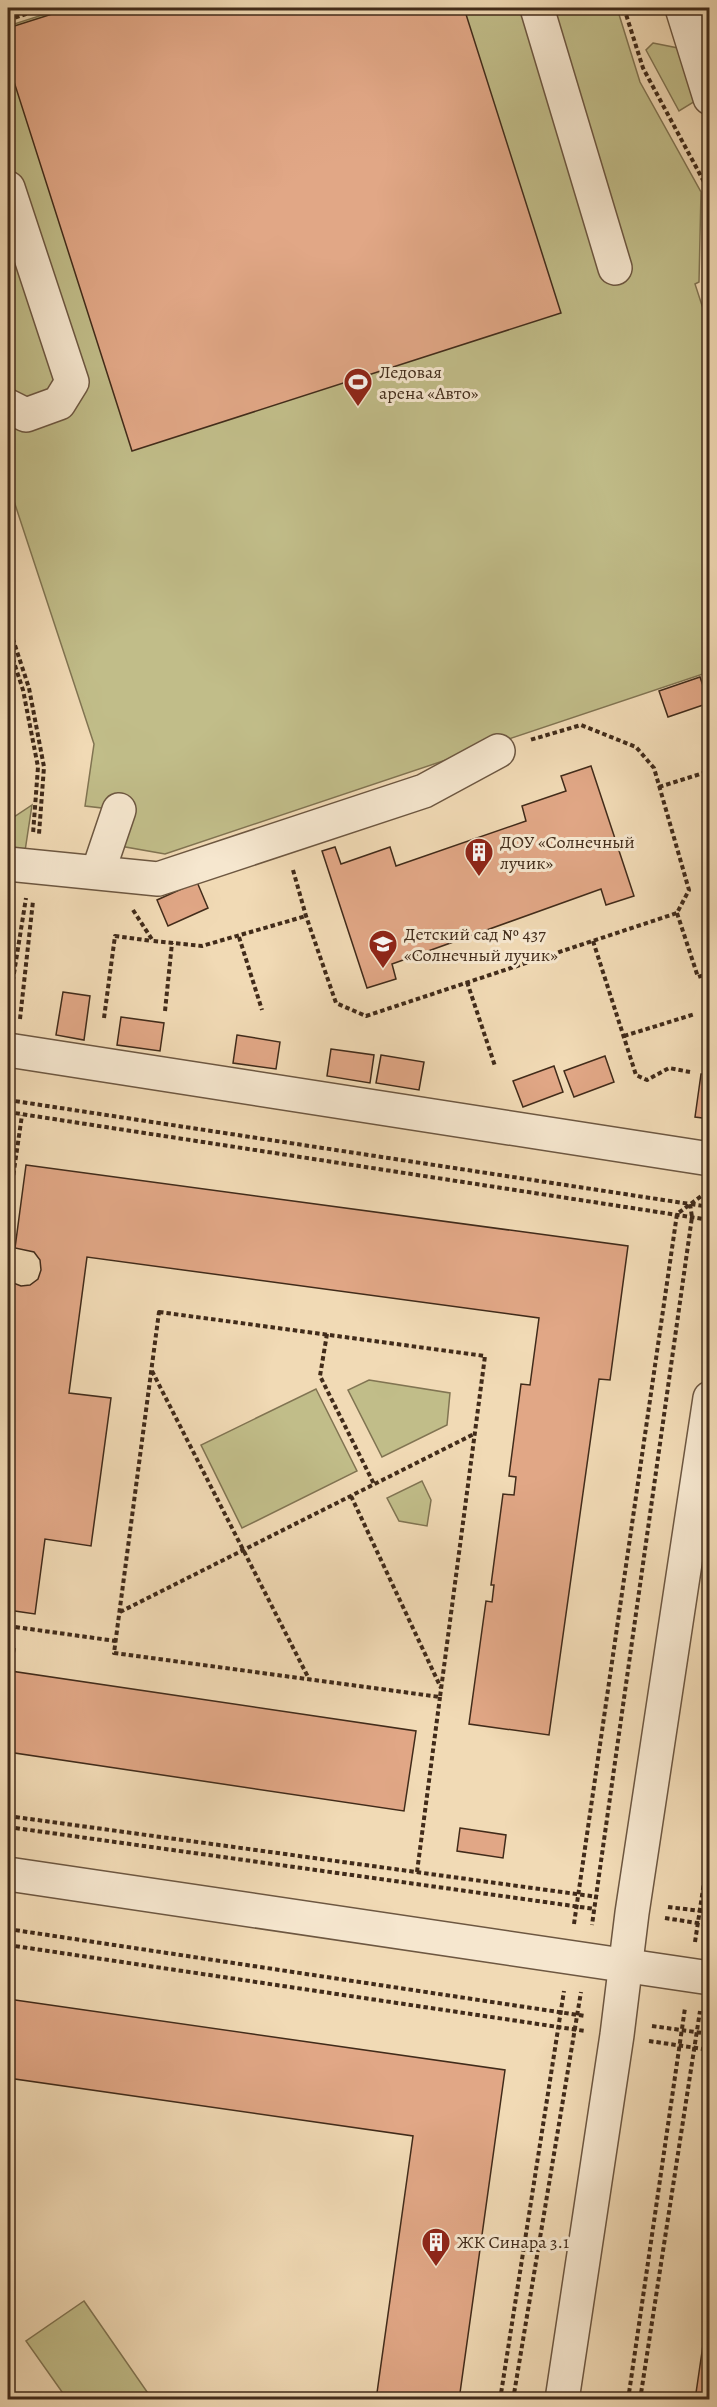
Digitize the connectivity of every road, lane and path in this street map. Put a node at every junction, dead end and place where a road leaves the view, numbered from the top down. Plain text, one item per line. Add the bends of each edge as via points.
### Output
1 (20, 8) edge
2 (44, 8) edge
3 (537, 8) edge
4 (624, 8) edge
5 (682, 8) edge
6 (8, 12) edge
7 (8, 20) edge
8 (709, 96) edge
9 (8, 188) edge
10 (709, 191) edge
11 (710, 249) edge
12 (615, 268) dead end
13 (8, 406) edge
14 (8, 644) edge
15 (498, 751) joint
16 (710, 771) edge
17 (659, 787) junction
18 (118, 810) dead end
19 (284, 837) junction
20 (19, 865) edge
21 (98, 872) junction
22 (131, 907) dead end
23 (677, 913) junction
24 (306, 916) junction
25 (239, 937) junction
26 (153, 941) junction
27 (593, 941) junction
28 (172, 943) junction
29 (710, 973) edge
30 (467, 982) junction
31 (262, 1010) dead end
32 (8, 1011) edge
33 (165, 1011) dead end
34 (695, 1014) dead end
35 (104, 1018) dead end
36 (624, 1036) junction
37 (8, 1050) edge
38 (495, 1066) dead end
39 (690, 1072) dead end
40 (8, 1100) edge
41 (8, 1112) edge
42 (22, 1115) junction
43 (710, 1159) edge
44 (710, 1190) edge
45 (690, 1203) junction
46 (710, 1207) edge
47 (8, 1212) edge
48 (677, 1214) junction
49 (692, 1217) junction
50 (710, 1220) edge
51 (327, 1334) junction
52 (151, 1370) junction
53 (710, 1398) edge
54 (475, 1434) junction
55 (374, 1485) junction
56 (351, 1496) junction
57 (243, 1550) junction
58 (120, 1612) junction
59 (8, 1626) edge
60 (116, 1641) junction
61 (309, 1679) junction
62 (441, 1688) junction
63 (440, 1697) junction
64 (8, 1816) edge
65 (8, 1827) edge
66 (710, 1843) edge
67 (417, 1872) junction
68 (8, 1874) edge
69 (579, 1894) junction
70 (597, 1897) junction
71 (577, 1906) junction
72 (633, 1907) junction
73 (594, 1909) junction
74 (699, 1911) junction
75 (710, 1912) edge
76 (698, 1923) junction
77 (710, 1925) edge
78 (8, 1929) edge
79 (8, 1945) edge
80 (578, 1958) junction
81 (626, 1965) junction
82 (701, 1976) edge
83 (560, 2011) junction
84 (577, 2014) junction
85 (558, 2026) junction
86 (618, 2028) junction
87 (574, 2029) junction
88 (682, 2030) junction
89 (696, 2032) junction
90 (710, 2034) edge
91 (680, 2046) junction
92 (694, 2048) junction
93 (710, 2050) edge
94 (500, 2400) edge
95 (513, 2400) edge
96 (561, 2400) edge
97 (628, 2400) edge
98 (640, 2400) edge

1 - 6 path
2 - 7 path
3 - 12 street
4 - 10 path via 643,68
5 - 8 street
8 - 10 path
9 - 13 street via 72,382 59,403 26,415
10 - 11 path
14 - 20 path via 23,690 38,767
15 - 17 path via 581,725 636,747 654,768
15 - 19 street via 424,791
16 - 17 path
17 - 23 path via 689,890
18 - 21 street
19 - 21 street via 159,879
19 - 24 path
20 - 21 street
20 - 32 path
22 - 26 path
23 - 27 path
23 - 29 path via 698,977
24 - 25 path
24 - 30 path via 336,1003 366,1016
25 - 28 path via 202,946
25 - 31 path
26 - 28 path
26 - 35 path via 115,936
27 - 30 path
27 - 36 path
28 - 33 path
30 - 38 path
34 - 36 path
36 - 39 path via 636,1075 647,1080 669,1068
37 - 43 street
40 - 45 path
41 - 42 path
42 - 47 path
42 - 48 path
44 - 45 path
45 - 46 path
45 - 48 path
45 - 49 path
48 - 49 path
48 - 69 path
49 - 50 path
49 - 70 path
51 - 52 path via 159,1312
51 - 54 path via 485,1356
51 - 55 path via 320,1376
52 - 57 path
52 - 58 path
53 - 72 street
54 - 55 path
54 - 62 path
55 - 56 path
56 - 57 path
56 - 62 path
57 - 58 path
57 - 61 path
58 - 60 path
59 - 60 path
60 - 61 path via 114,1653
61 - 63 path
62 - 63 path
63 - 67 path
64 - 67 path
65 - 71 path
66 - 74 path
67 - 69 path
68 - 80 street
69 - 70 path
69 - 71 path
70 - 72 path
70 - 73 path
71 - 73 path
71 - 80 path
72 - 73 path
72 - 74 path
72 - 76 path
72 - 81 street
73 - 80 path
74 - 75 path
74 - 76 path
76 - 77 path
76 - 82 path
78 - 83 path
79 - 85 path
80 - 81 street
80 - 83 path
80 - 84 path
81 - 82 street
81 - 86 street
82 - 88 path
82 - 89 path
83 - 84 path
83 - 85 path
84 - 86 path
84 - 87 path
85 - 87 path
85 - 94 path
86 - 87 path
86 - 88 path
86 - 91 path
86 - 96 street
87 - 95 path
88 - 89 path
88 - 91 path
89 - 90 path
89 - 92 path
91 - 92 path
91 - 97 path
92 - 93 path
92 - 98 path

